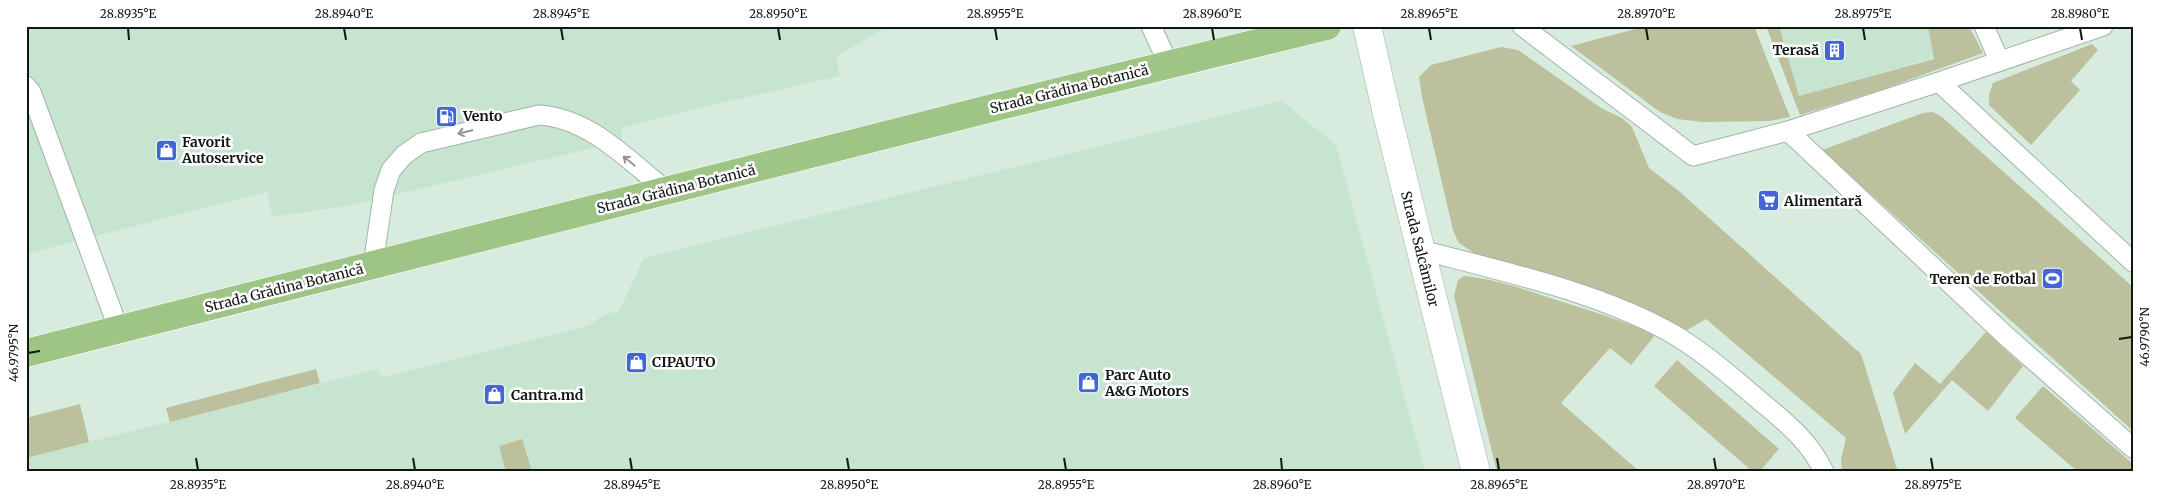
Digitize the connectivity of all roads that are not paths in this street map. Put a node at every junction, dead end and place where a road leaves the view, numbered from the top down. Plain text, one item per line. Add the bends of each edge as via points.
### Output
1 (1151, 26) edge
2 (1327, 26) edge
3 (1367, 26) edge
4 (1522, 26) edge
5 (1984, 26) edge
6 (2103, 26) edge
7 (1999, 60) junction
8 (1169, 65) junction
9 (1939, 82) junction
10 (26, 86) edge
11 (1788, 131) junction
12 (667, 191) junction
13 (1421, 250) junction
14 (2133, 262) edge
15 (373, 265) junction
16 (119, 330) junction
17 (26, 353) edge
18 (2133, 448) edge
19 (1476, 472) edge
20 (1824, 472) edge

1 - 8 lane
2 - 8 main road, Strada Grădina Botanică
3 - 13 street, Strada Salcâmilor
4 - 11 lane via 1693,156
5 - 7 lane
6 - 7 lane
7 - 9 lane
8 - 12 main road, Strada Grădina Botanică
9 - 11 lane
9 - 14 lane
10 - 16 lane via 31,92
11 - 18 lane via 2006,336
12 - 15 main road, Strada Grădina Botanică
12 -> 15 lane via 590,130 556,116 539,114 421,143 391,170 384,190
13 - 19 street, Strada Salcâmilor
13 - 20 lane via 1594,300 1677,337 1704,355 1802,438
15 - 16 main road, Strada Grădina Botanică
16 - 17 main road, Strada Grădina Botanică

